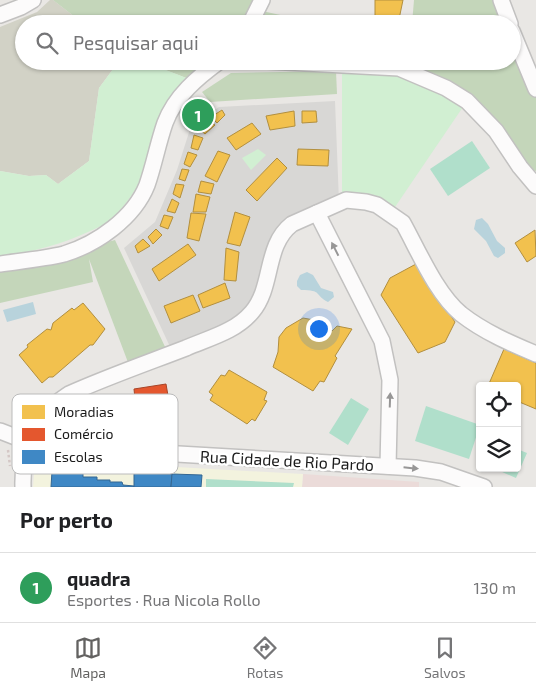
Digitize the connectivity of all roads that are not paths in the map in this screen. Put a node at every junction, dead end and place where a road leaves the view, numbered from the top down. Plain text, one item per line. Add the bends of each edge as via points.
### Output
1 (32, 0) edge
2 (262, 0) edge
3 (501, 0) edge
4 (0, 15) edge
5 (254, 15) edge
6 (507, 15) edge
7 (521, 53) edge
8 (209, 70) edge
9 (405, 70) edge
10 (536, 89) edge
11 (536, 186) edge
12 (317, 213) junction
13 (0, 264) edge
14 (536, 354) edge
15 (69, 394) edge
16 (0, 431) edge
17 (12, 436) edge
18 (178, 454) edge
19 (388, 466) junction
20 (24, 474) edge
21 (23, 487) edge
22 (484, 487) edge

1 - 4 street
2 - 5 street
3 - 6 street
7 - 10 street
8 - 13 street via 178,100 166,121 146,187 135,207 113,228 65,253
9 - 11 street via 467,101 496,131
12 - 14 street via 353,200 377,205 396,217 403,223 442,292 460,313 501,339
12 - 15 street via 285,230 273,251 266,288 241,324
19 -> 12 street via 390,380 382,341
16 - 17 street, Rua Cidade de Rio Pardo
18 - 19 street, Rua Cidade de Rio Pardo
19 -> 22 street, Rua Cidade de Rio Pardo via 441,472
20 - 21 street

